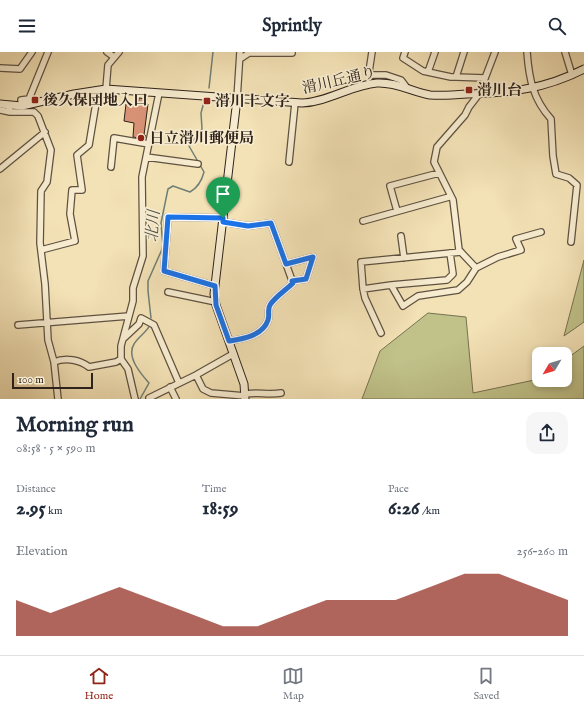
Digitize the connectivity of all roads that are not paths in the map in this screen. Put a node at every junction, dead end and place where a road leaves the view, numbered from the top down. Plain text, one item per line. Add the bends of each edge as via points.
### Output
1 (32, 52) edge
2 (48, 52) edge
3 (107, 52) edge
4 (119, 52) edge
5 (240, 52) edge
6 (292, 52) edge
7 (372, 52) edge
8 (406, 52) edge
9 (435, 52) edge
10 (464, 52) edge
11 (495, 52) edge
12 (527, 52) edge
13 (566, 52) edge
14 (114, 57) junction
15 (240, 59) junction
16 (0, 68) edge
17 (584, 69) edge
18 (428, 72) junction
19 (572, 75) junction
20 (456, 77) junction
21 (485, 78) junction
22 (406, 88) junction
23 (533, 88) junction
24 (106, 89) junction
25 (93, 91) junction
26 (159, 93) junction
27 (479, 94) junction
28 (237, 99) junction
29 (295, 103) junction
30 (0, 104) edge
31 (22, 106) junction
32 (10, 109) junction
33 (0, 110) edge
34 (45, 132) junction
35 (149, 144) junction
36 (146, 157) junction
37 (289, 162) dead end
38 (198, 164) dead end
39 (111, 167) dead end
40 (0, 169) edge
41 (439, 173) junction
42 (577, 185) junction
43 (584, 187) edge
44 (449, 197) dead end
45 (397, 211) junction
46 (223, 220) junction
47 (363, 221) dead end
48 (540, 232) dead end
49 (401, 236) dead end
50 (571, 242) dead end
51 (41, 250) junction
52 (461, 252) junction
53 (450, 253) junction
54 (404, 258) junction
55 (286, 264) junction
56 (476, 268) junction
57 (292, 281) junction
58 (391, 285) junction
59 (215, 286) junction
60 (363, 289) junction
61 (168, 292) dead end
62 (216, 302) junction
63 (129, 316) junction
64 (47, 323) junction
65 (18, 325) dead end
66 (382, 333) dead end
67 (123, 339) junction
68 (229, 341) junction
69 (233, 354) junction
70 (121, 359) junction
71 (54, 362) junction
72 (196, 376) junction
73 (179, 383) junction
74 (170, 387) junction
75 (281, 393) dead end
76 (245, 396) edge
77 (149, 398) edge
78 (58, 399) edge
79 (135, 399) edge
80 (176, 399) edge

1 - 16 street via 20,69
2 - 31 street via 29,99 21,100
3 - 14 street
4 - 14 street
5 - 15 street
6 - 15 street via 249,53
7 - 22 street via 369,72 397,78 405,83
8 - 18 street via 403,58
9 - 18 street
10 - 20 street
11 - 21 street
12 - 23 street
13 - 19 street
14 - 24 street via 108,65
15 - 28 street
17 - 19 street, 滑川丘通り
18 - 20 street
19 - 23 street, 滑川丘通り
20 - 21 street
21 - 27 street
22 - 27 street, 滑川丘通り via 432,95
22 - 29 street, 滑川丘通り via 378,83 317,102
23 - 27 street, 滑川丘通り via 509,93
23 - 42 street via 540,106 551,119 556,174 569,178
24 - 25 street, 滑川丘通り
24 - 26 street, 滑川丘通り
25 - 31 street, 滑川丘通り
25 - 51 street via 96,103 88,145 77,155 82,190 72,190 70,214 75,241
26 - 28 street, 滑川丘通り
26 - 35 street
27 - 41 street via 465,115 437,147 434,162
28 - 29 street, 滑川丘通り
28 - 46 street
29 - 37 street
30 - 32 street, 滑川丘通り
31 - 32 street, 滑川丘通り
32 - 33 street
32 - 34 street via 34,112
34 - 40 street
34 - 51 street via 51,150 47,182 41,191
35 - 36 street
35 - 39 street via 114,138
36 - 38 street
36 - 63 street via 142,177 143,256 133,288
41 - 45 street via 390,186
41 - 52 street via 453,200
42 - 43 street
42 - 50 street
44 - 45 street
45 - 47 street
46 - 55 street via 248,226 271,223
46 - 59 street
46 - 59 street via 168,217 164,271
48 - 56 street via 516,239 521,250 498,257
49 - 54 street
51 - 64 street
52 - 53 street
52 - 56 street
53 - 54 street
53 - 58 street via 453,274 447,280
54 - 60 street via 360,262
55 - 57 street
55 - 57 street via 313,257 306,279
56 - 58 street via 458,290 418,296 403,306
57 - 68 street via 293,283 271,304 268,322 260,331
58 - 60 street
59 - 62 street
60 - 66 street
61 - 62 street
62 - 68 street
63 - 64 street
63 - 67 street
64 - 65 street
64 - 71 street via 48,340
67 - 70 street via 120,346
67 - 73 street via 139,324 140,318 154,325
68 - 69 street
69 - 72 street
69 - 76 street
70 - 71 street via 89,367 77,360
70 - 79 street via 128,369
71 - 78 street
72 - 73 street
72 - 76 street via 203,389 211,394
73 - 74 street
74 - 77 street
74 - 80 street
75 - 76 street via 258,392

